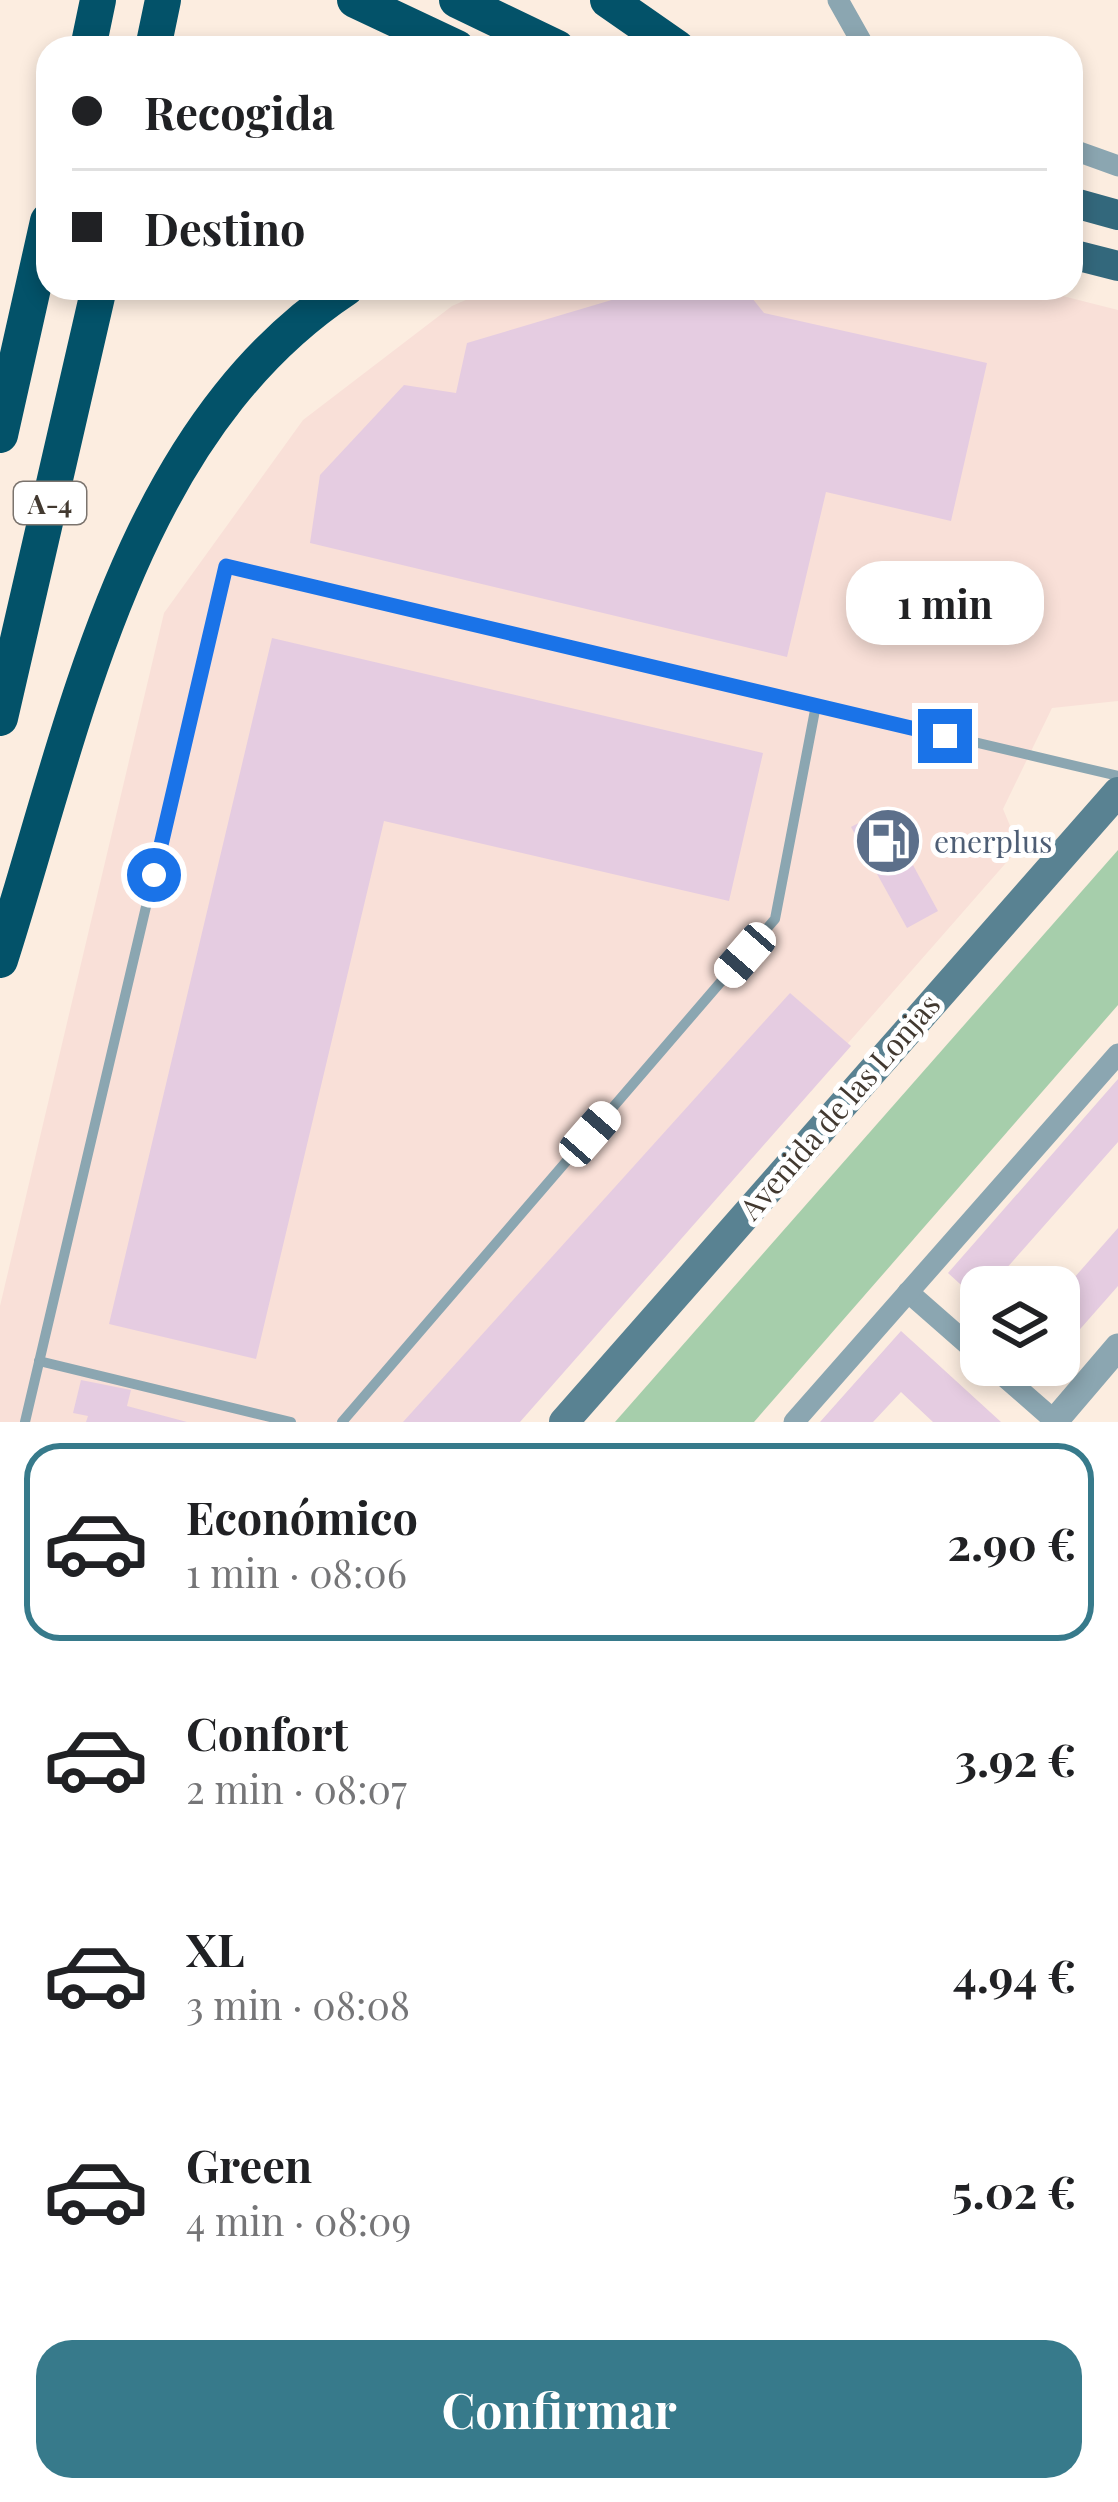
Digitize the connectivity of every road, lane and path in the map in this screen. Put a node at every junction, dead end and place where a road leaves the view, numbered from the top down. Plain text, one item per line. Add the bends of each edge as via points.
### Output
1 (98, 0) edge
2 (164, 0) edge
3 (355, 0) edge
4 (457, 0) edge
5 (608, 0) edge
6 (838, 0) edge
7 (90, 36) edge
8 (156, 36) edge
9 (432, 36) edge
10 (531, 36) edge
11 (660, 36) edge
12 (858, 36) edge
13 (1083, 153) edge
14 (1118, 166) edge
15 (1083, 205) edge
16 (1118, 215) edge
17 (1083, 257) edge
18 (1118, 266) edge
19 (36, 274) edge
20 (96, 300) edge
21 (330, 300) edge
22 (0, 435) edge
23 (816, 705) junction
24 (0, 718) edge
25 (1118, 776) edge
26 (1118, 792) edge
27 (0, 960) edge
28 (1118, 1054) edge
29 (908, 1292) junction
30 (960, 1338) edge
31 (1118, 1347) edge
32 (40, 1361) junction
33 (1015, 1386) edge
34 (25, 1422) edge
35 (291, 1422) edge
36 (342, 1422) edge
37 (564, 1422) edge
38 (794, 1422) edge
39 (1055, 1422) edge

1 - 7 highway
2 - 8 highway
3 - 9 highway
4 - 10 highway
5 - 11 highway
6 - 12 street
13 - 14 street
15 - 16 main road
17 - 18 main road
19 - 22 highway
20 - 24 highway, A-4
21 - 27 highway via 227,393 158,500 109,620
23 - 25 lane
23 - 32 lane via 226,566
23 - 36 lane via 776,919
26 - 37 main road, Avenida de las Lonjas
28 - 29 street
29 - 30 street
29 - 38 street
31 - 39 street
32 - 34 lane
32 - 35 lane
33 - 39 street

